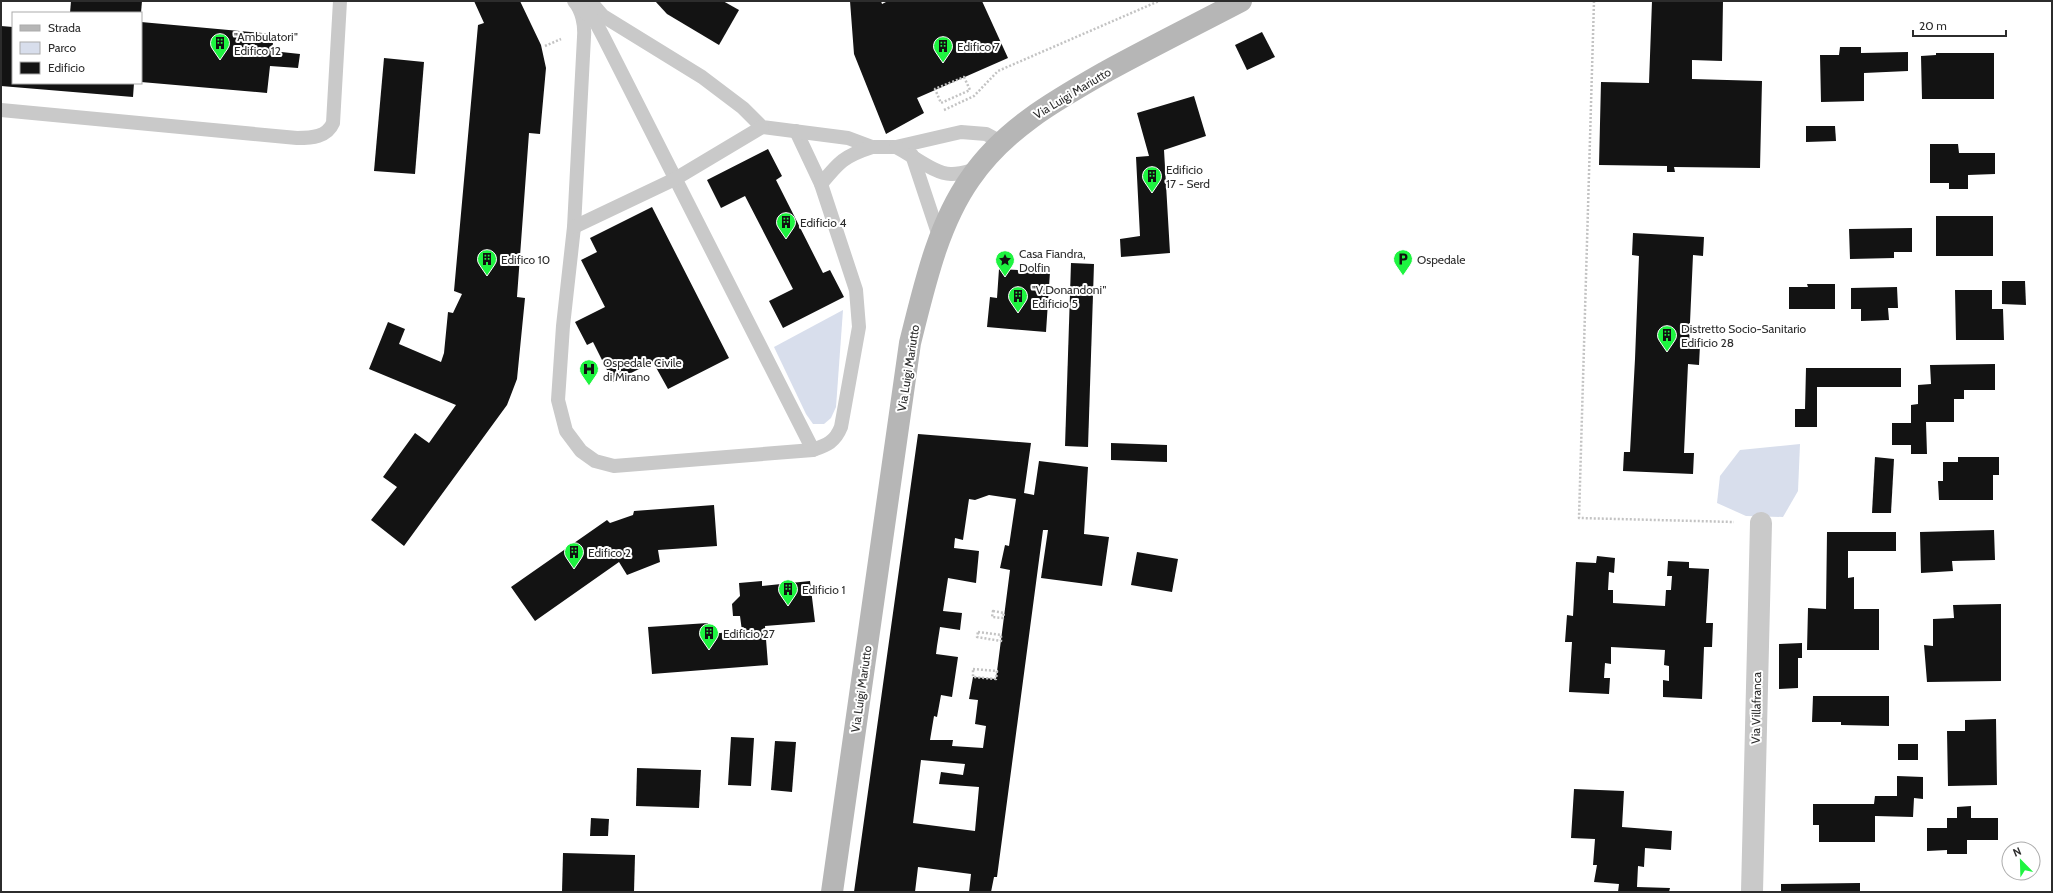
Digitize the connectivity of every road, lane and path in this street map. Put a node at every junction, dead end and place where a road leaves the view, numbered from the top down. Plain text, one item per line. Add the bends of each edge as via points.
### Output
1 (340, 1) edge
2 (1159, 1) edge
3 (1241, 1) edge
4 (1594, 1) edge
5 (580, 2) edge
6 (565, 38) dead end
7 (545, 46) dead end
8 (936, 89) joint
9 (1, 110) edge
10 (939, 113) dead end
11 (762, 127) junction
12 (796, 131) junction
13 (1000, 142) junction
14 (872, 147) junction
15 (896, 147) junction
16 (912, 155) junction
17 (977, 169) junction
18 (675, 179) junction
19 (821, 184) junction
20 (574, 227) junction
21 (940, 239) junction
22 (813, 450) junction
23 (1761, 523) joint
24 (1004, 613) joint
25 (1001, 635) joint
26 (997, 672) joint
27 (832, 892) edge
28 (1752, 892) edge

1 - 9 lane via 333,122 328,132 315,137 297,138
2 - 10 path via 998,71 974,96
3 - 13 main road, Via Luigi Mariutto via 1076,89 1030,117
4 - 23 path via 1579,518
5 - 11 lane via 702,77 743,108
5 - 18 lane via 595,21
5 - 20 lane via 585,28
6 - 7 path
8 - 8 path via 964,77 970,90 941,103
11 - 12 lane
11 - 18 lane
12 - 14 lane via 848,138
12 - 19 lane
13 - 15 lane via 986,134 961,132
13 - 17 main road, Via Luigi Mariutto
14 - 15 lane
14 - 19 lane via 853,153 839,162
15 - 16 lane
16 - 17 lane via 940,172 952,174
16 - 21 lane
17 - 21 main road, Via Luigi Mariutto
18 - 20 lane
18 - 22 lane
19 - 22 lane via 856,290 859,327 841,427 829,444
20 - 22 lane via 562,326 558,400 566,431 581,451 595,461 614,466
21 - 27 main road, Via Luigi Mariutto via 910,343
23 - 28 street, Via Villafranca
24 - 24 path via 1003,618 992,617 994,611
25 - 25 path via 1000,641 977,637 978,632
26 - 26 path via 996,679 973,677 973,669

